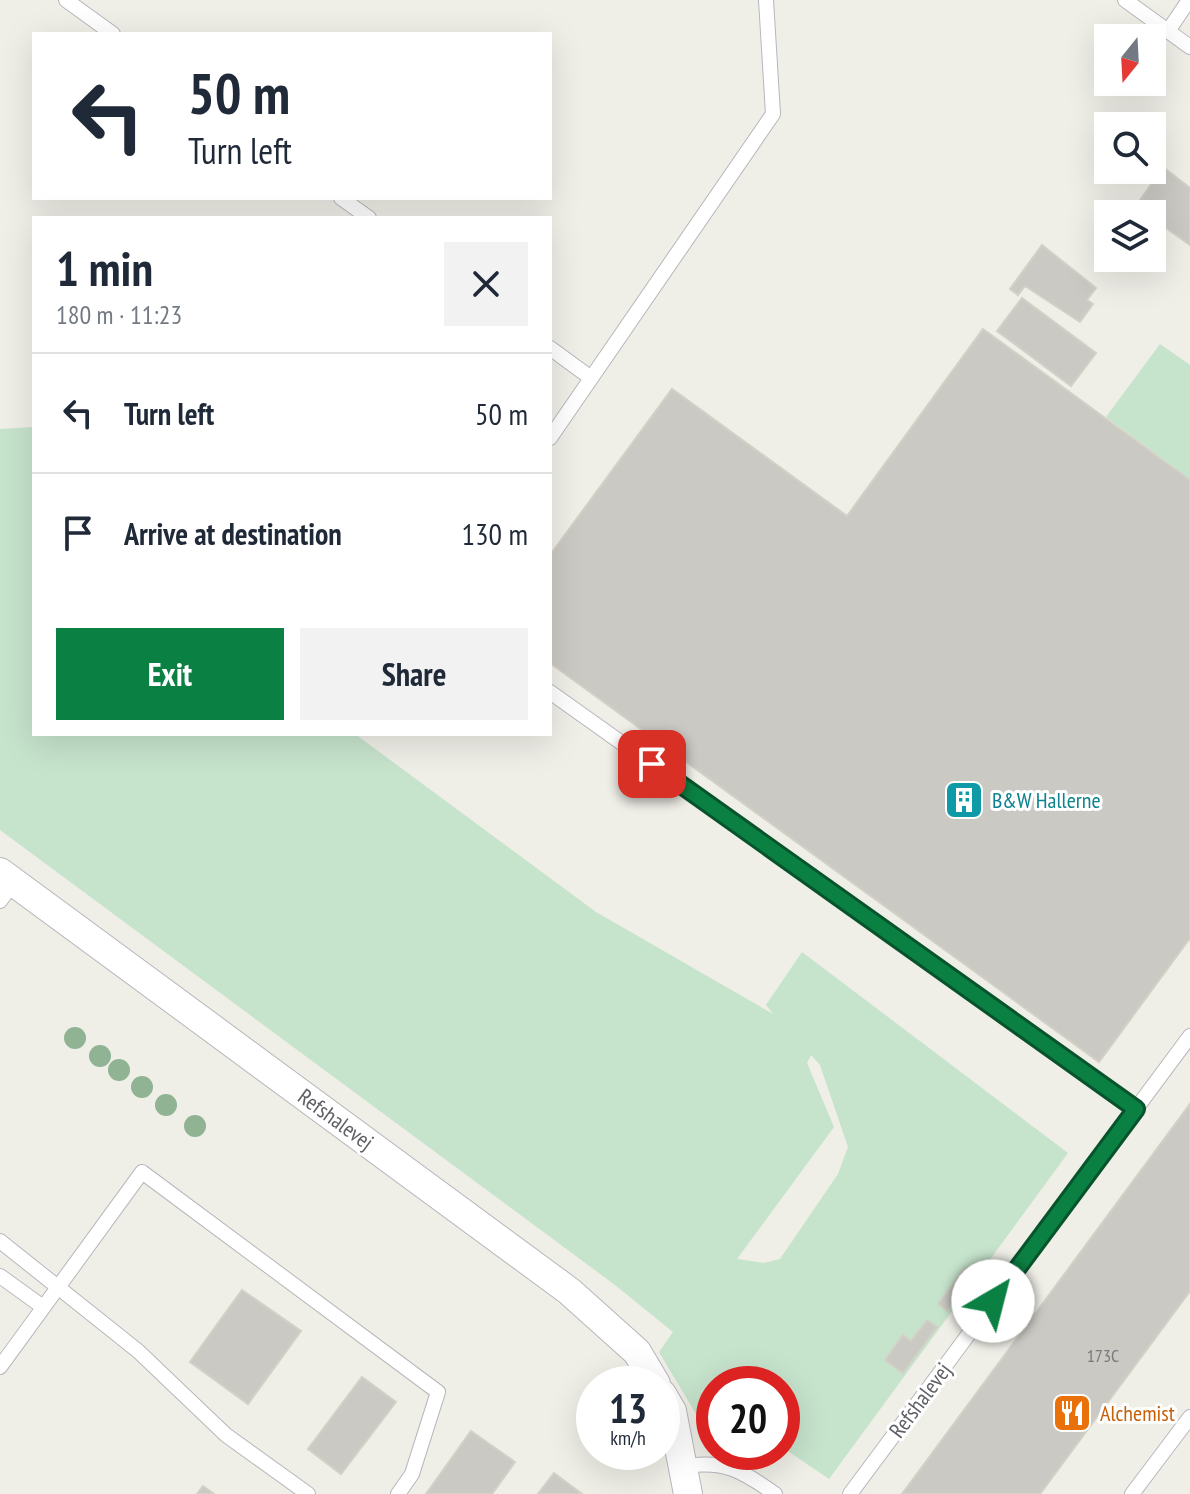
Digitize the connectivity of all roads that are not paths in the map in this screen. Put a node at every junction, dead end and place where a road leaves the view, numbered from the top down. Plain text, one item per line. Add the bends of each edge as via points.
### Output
1 (66, 0) edge
2 (766, 0) edge
3 (1125, 0) edge
4 (1189, 0) edge
5 (1168, 31) junction
6 (110, 32) edge
7 (1190, 47) edge
8 (344, 200) edge
9 (366, 216) edge
10 (552, 349) edge
11 (591, 378) junction
12 (552, 435) edge
13 (552, 693) edge
14 (5, 885) edge
15 (1190, 1036) edge
16 (1136, 1109) junction
17 (0, 1241) edge
18 (0, 1276) edge
19 (59, 1285) junction
20 (43, 1307) junction
21 (645, 1366) edge
22 (0, 1367) edge
23 (1190, 1417) edge
24 (680, 1450) edge
25 (686, 1480) edge
26 (308, 1494) edge
27 (398, 1494) edge
28 (775, 1494) edge
29 (850, 1494) edge
30 (1132, 1494) edge

1 - 6 lane
2 - 11 lane via 773,114
3 - 5 lane
4 - 5 lane
5 - 7 lane
8 - 9 lane
10 - 11 lane
11 - 12 lane
13 - 16 lane
14 - 21 street, Refshalevej via 569,1291 637,1352
15 - 16 lane, Refshalevej
16 - 29 lane, Refshalevej
17 - 19 lane
18 - 20 lane
19 - 20 lane
19 - 26 lane via 226,1435
19 - 27 lane via 142,1172 438,1392 412,1474
20 - 22 lane
23 - 30 lane
24 - 25 street
25 - 28 lane via 710,1463 745,1472

